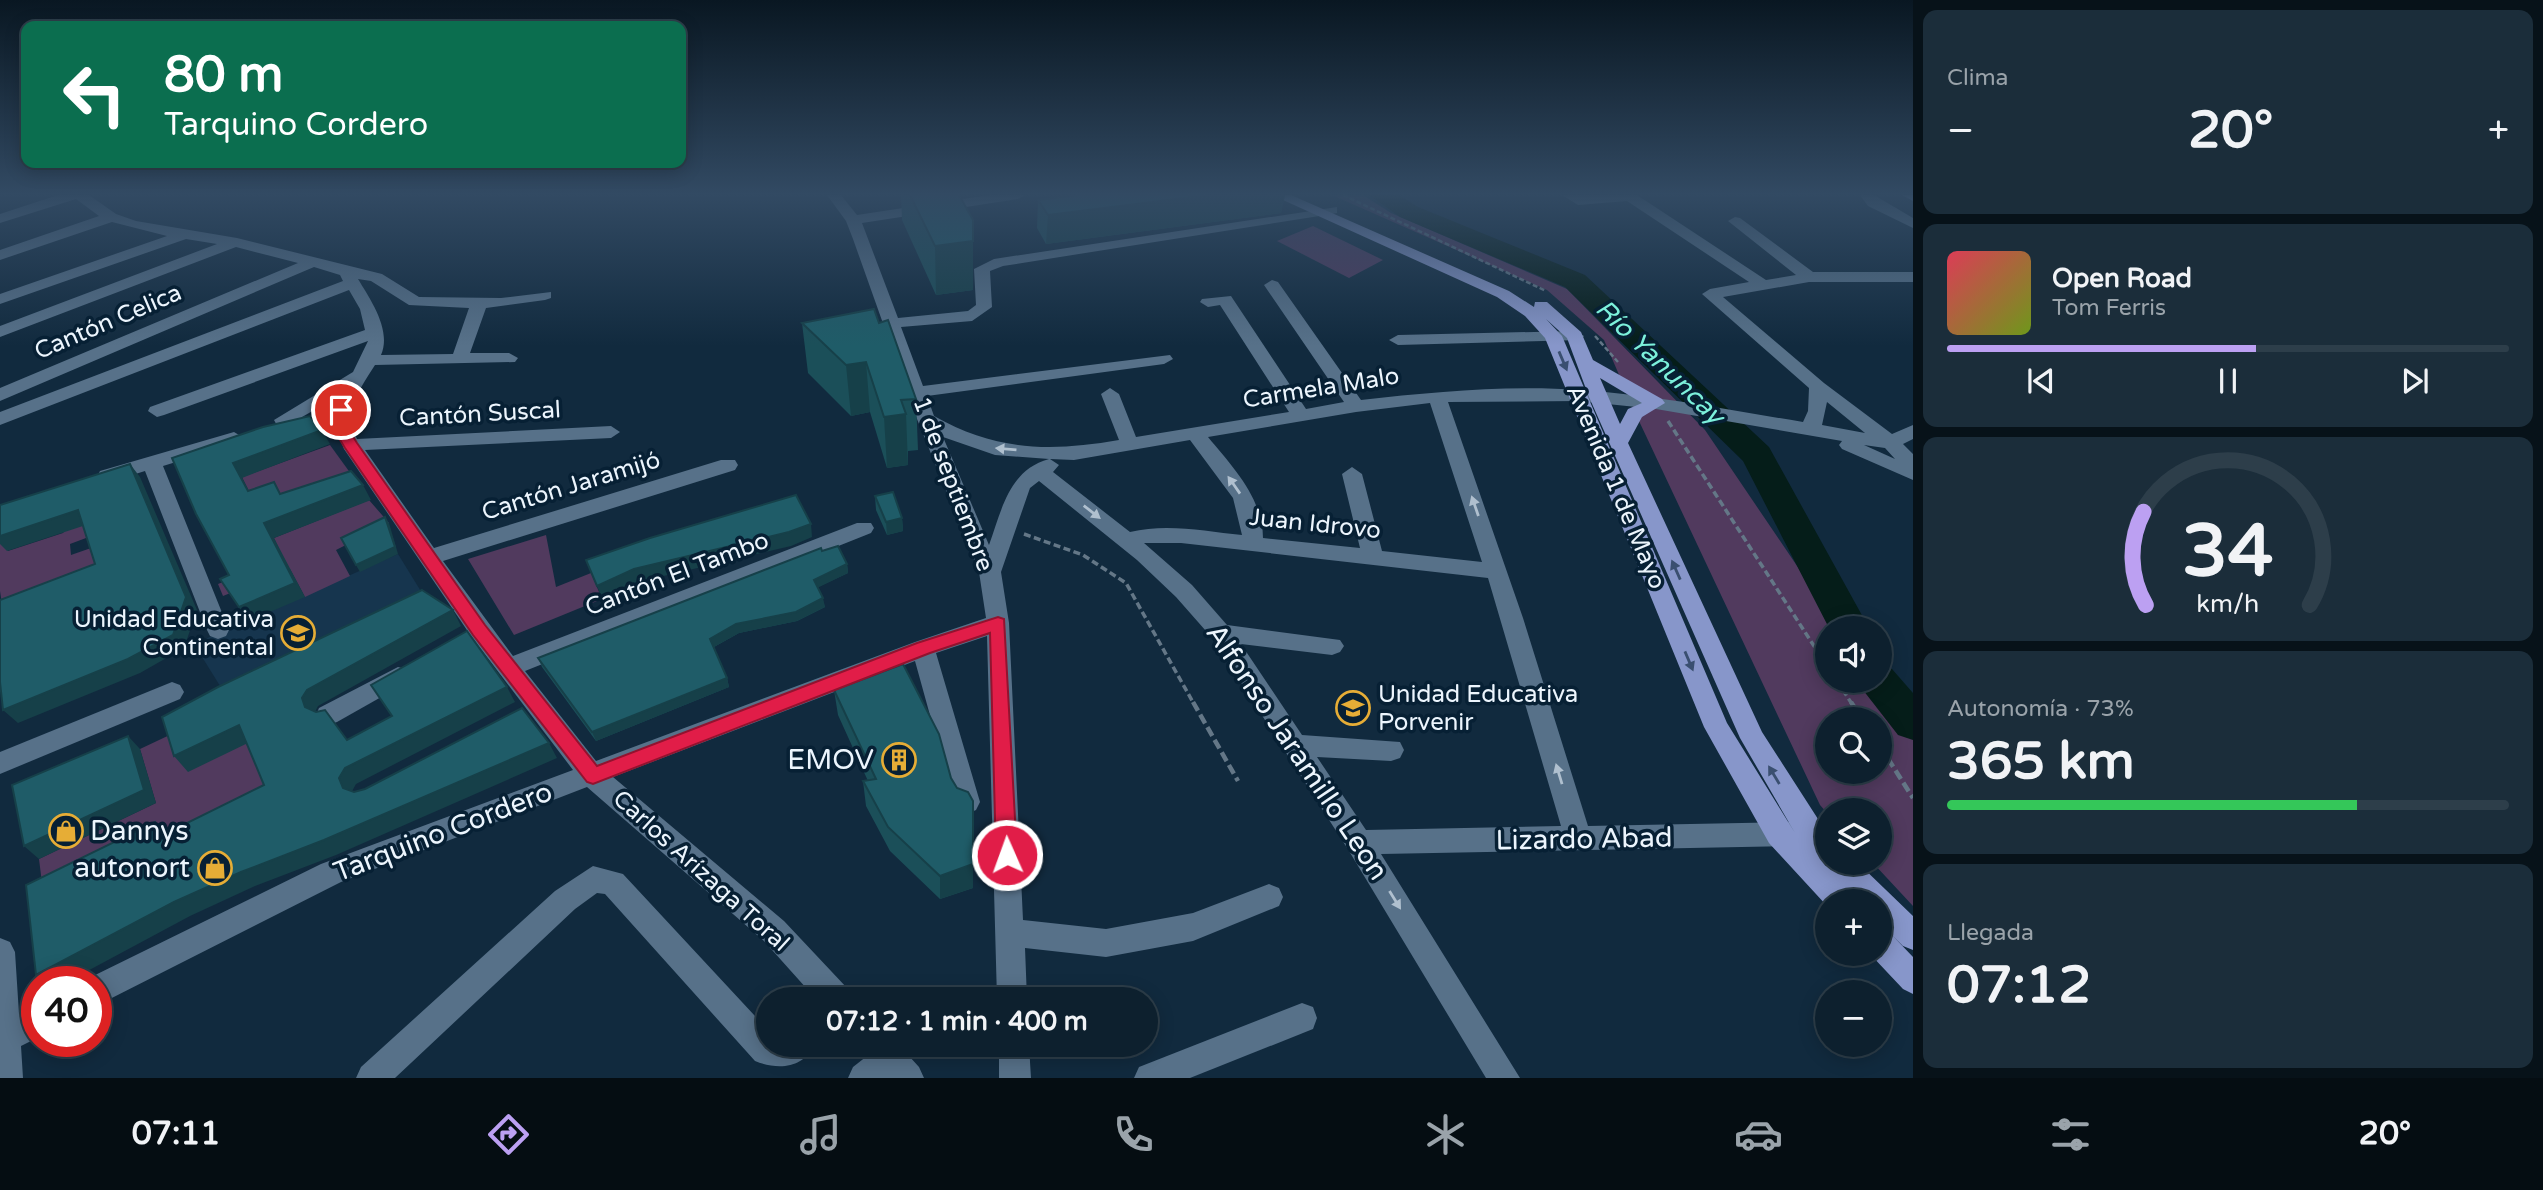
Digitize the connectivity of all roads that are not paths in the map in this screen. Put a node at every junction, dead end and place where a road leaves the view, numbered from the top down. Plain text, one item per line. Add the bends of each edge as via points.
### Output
1 (31, 245) edge
2 (154, 245) edge
3 (226, 245) edge
4 (248, 245) edge
5 (863, 245) edge
6 (1108, 245) edge
7 (1397, 245) edge
8 (1407, 245) edge
9 (1704, 245) edge
10 (1767, 245) edge
11 (0, 256) edge
12 (313, 262) junction
13 (350, 277) junction
14 (1809, 277) junction
15 (1913, 277) edge
16 (1762, 284) junction
17 (1272, 285) dead end
18 (545, 295) dead end
19 (0, 299) edge
20 (1208, 302) dead end
21 (479, 303) junction
22 (893, 323) junction
23 (0, 332) edge
24 (374, 333) junction
25 (1553, 336) junction
26 (1575, 336) junction
27 (1398, 340) dead end
28 (509, 358) dead end
29 (1164, 359) dead end
30 (459, 360) junction
31 (1584, 362) junction
32 (366, 365) junction
33 (1818, 387) junction
34 (916, 392) junction
35 (1110, 394) dead end
36 (0, 395) edge
37 (1588, 396) junction
38 (1437, 397) junction
39 (1659, 403) junction
40 (1356, 406) junction
41 (157, 411) dead end
42 (1301, 416) junction
43 (0, 419) edge
44 (339, 419) junction
45 (926, 419) junction
46 (256, 431) edge
47 (1814, 431) junction
48 (1913, 431) edge
49 (611, 432) dead end
50 (1196, 435) junction
51 (1619, 443) junction
52 (1891, 443) junction
53 (351, 445) junction
54 (1130, 445) junction
55 (1074, 454) junction
56 (152, 463) junction
57 (728, 465) dead end
58 (1913, 465) edge
59 (1038, 470) junction
60 (1352, 474) dead end
61 (1913, 474) edge
62 (89, 481) edge
63 (864, 528) dead end
64 (1127, 540) junction
65 (1252, 543) junction
66 (431, 557) junction
67 (1373, 557) junction
68 (1496, 571) junction
69 (990, 572) junction
70 (998, 623) junction
71 (218, 630) dead end
72 (479, 630) junction
73 (1221, 634) junction
74 (455, 643) edge
75 (1332, 646) dead end
76 (923, 648) junction
77 (420, 663) edge
78 (508, 668) junction
79 (172, 692) dead end
80 (537, 705) junction
81 (328, 715) edge
82 (513, 717) edge
83 (1296, 745) junction
84 (1391, 750) dead end
85 (0, 763) edge
86 (593, 776) junction
87 (967, 802) edge
88 (1778, 834) junction
89 (1815, 837) edge
90 (1579, 840) junction
91 (1815, 841) edge
92 (1359, 842) junction
93 (1851, 875) edge
94 (1830, 889) edge
95 (1866, 889) edge
96 (1269, 897) dead end
97 (1892, 915) edge
98 (1010, 932) junction
99 (1913, 936) edge
100 (0, 952) edge
101 (1892, 956) edge
102 (1913, 979) edge
103 (112, 983) edge
104 (825, 987) edge
105 (1012, 987) edge
106 (1302, 1018) dead end
107 (21, 1029) edge
108 (3, 1038) edge
109 (756, 1039) edge
110 (1014, 1057) edge
111 (892, 1060) edge
112 (7, 1078) edge
113 (372, 1078) edge
114 (864, 1078) edge
115 (1015, 1078) edge
116 (1150, 1078) edge
117 (1504, 1078) edge

1 - 11 street
2 - 19 street
3 - 23 street
4 - 12 street
5 - 22 street, 1 de septiembre
6 - 22 street via 999,262 982,269 981,312
7 - 25 main road, Avenida 1 de Mayo via 1503,294 1531,312
8 - 26 main road, Avenida 1 de Mayo via 1518,290
9 - 16 street
10 - 14 street
12 - 13 street
12 - 36 street, Cantón Celica
13 - 21 street via 376,277 415,302
13 - 24 street via 368,309
13 - 43 street
14 - 15 street
14 - 16 street
16 - 33 street via 1710,294
17 - 40 street
18 - 21 street
20 - 42 street via 1225,299
21 - 30 street
22 - 34 street, 1 de septiembre
24 - 32 street via 377,344
24 - 41 street
25 - 26 street
25 - 27 street
25 -> 37 main road, Avenida 1 de Mayo
26 - 31 main road, Avenida 1 de Mayo
28 - 30 street
29 - 34 street
30 - 32 street
31 - 37 main road, Avenida 1 de Mayo
31 - 39 main road
32 - 44 street
32 - 44 street via 324,398 269,427
33 - 47 street
33 - 52 street
34 - 45 street, 1 de septiembre
35 - 54 street
37 - 38 street, Carmela Malo
37 - 39 street, Carmela Malo
37 - 51 main road, Avenida 1 de Mayo
37 -> 88 main road, Avenida 1 de Mayo via 1716,727
38 - 40 street, Carmela Malo
68 -> 38 street
39 - 47 street, Carmela Malo
39 - 51 main road via 1634,413
40 - 42 street, Carmela Malo
42 - 50 street, Carmela Malo
44 - 53 street, Carlos Arízaga Toral
55 -> 45 street, Carmela Malo via 995,449 959,438
45 - 69 street, 1 de septiembre
46 - 56 street
47 - 52 street
47 - 61 street
48 - 52 street
49 - 53 street, Cantón Suscal
50 - 54 street, Carmela Malo
65 -> 50 street via 1254,528 1239,490
89 -> 51 main road, Avenida 1 de Mayo via 1752,738
52 - 58 street
53 - 66 street, Carlos Arízaga Toral
54 - 55 street, Carmela Malo
55 - 59 street, Carmela Malo
56 - 62 street
56 - 71 street
57 - 66 street, Cantón Jaramijó
59 -> 64 street, Alfonso Jaramillo Leon
59 - 69 street, Carmela Malo via 1021,484
60 - 67 street
63 - 78 street, Cantón El Tambo
64 - 65 street, Juan Idrovo via 1146,535
64 - 73 street, Alfonso Jaramillo Leon via 1184,591
65 - 67 street, Juan Idrovo
66 - 72 street, Carlos Arízaga Toral
67 - 68 street, Juan Idrovo
90 -> 68 street
69 - 70 street, 1 de septiembre
70 - 76 street, Tarquino Cordero
70 - 98 street, 1 de septiembre
72 - 74 street
72 - 78 street, Carlos Arízaga Toral
73 - 75 street
73 - 83 street, Alfonso Jaramillo Leon
76 - 86 street, Tarquino Cordero
76 - 87 street
77 - 81 street
78 - 80 street, Carlos Arízaga Toral
79 - 85 street
80 - 82 street
80 - 86 street, Carlos Arízaga Toral
83 - 84 street
83 - 92 street, Alfonso Jaramillo Leon
86 - 103 street, Tarquino Cordero via 331,873
86 - 104 street, Carlos Arízaga Toral via 774,931
88 - 90 street, Lizardo Abad
88 - 91 street, Lizardo Abad
88 - 94 main road, Avenida 1 de Mayo
90 - 92 street, Lizardo Abad
92 -> 117 street, Alfonso Jaramillo Leon
93 - 95 main road
96 - 98 street via 1193,927 1106,943
97 - 99 main road
98 - 105 street, 1 de septiembre
100 - 108 street
101 - 102 main road
106 - 116 street
107 - 108 street
108 - 112 street
109 - 113 street via 613,883 593,879
110 - 115 street
111 - 114 street

